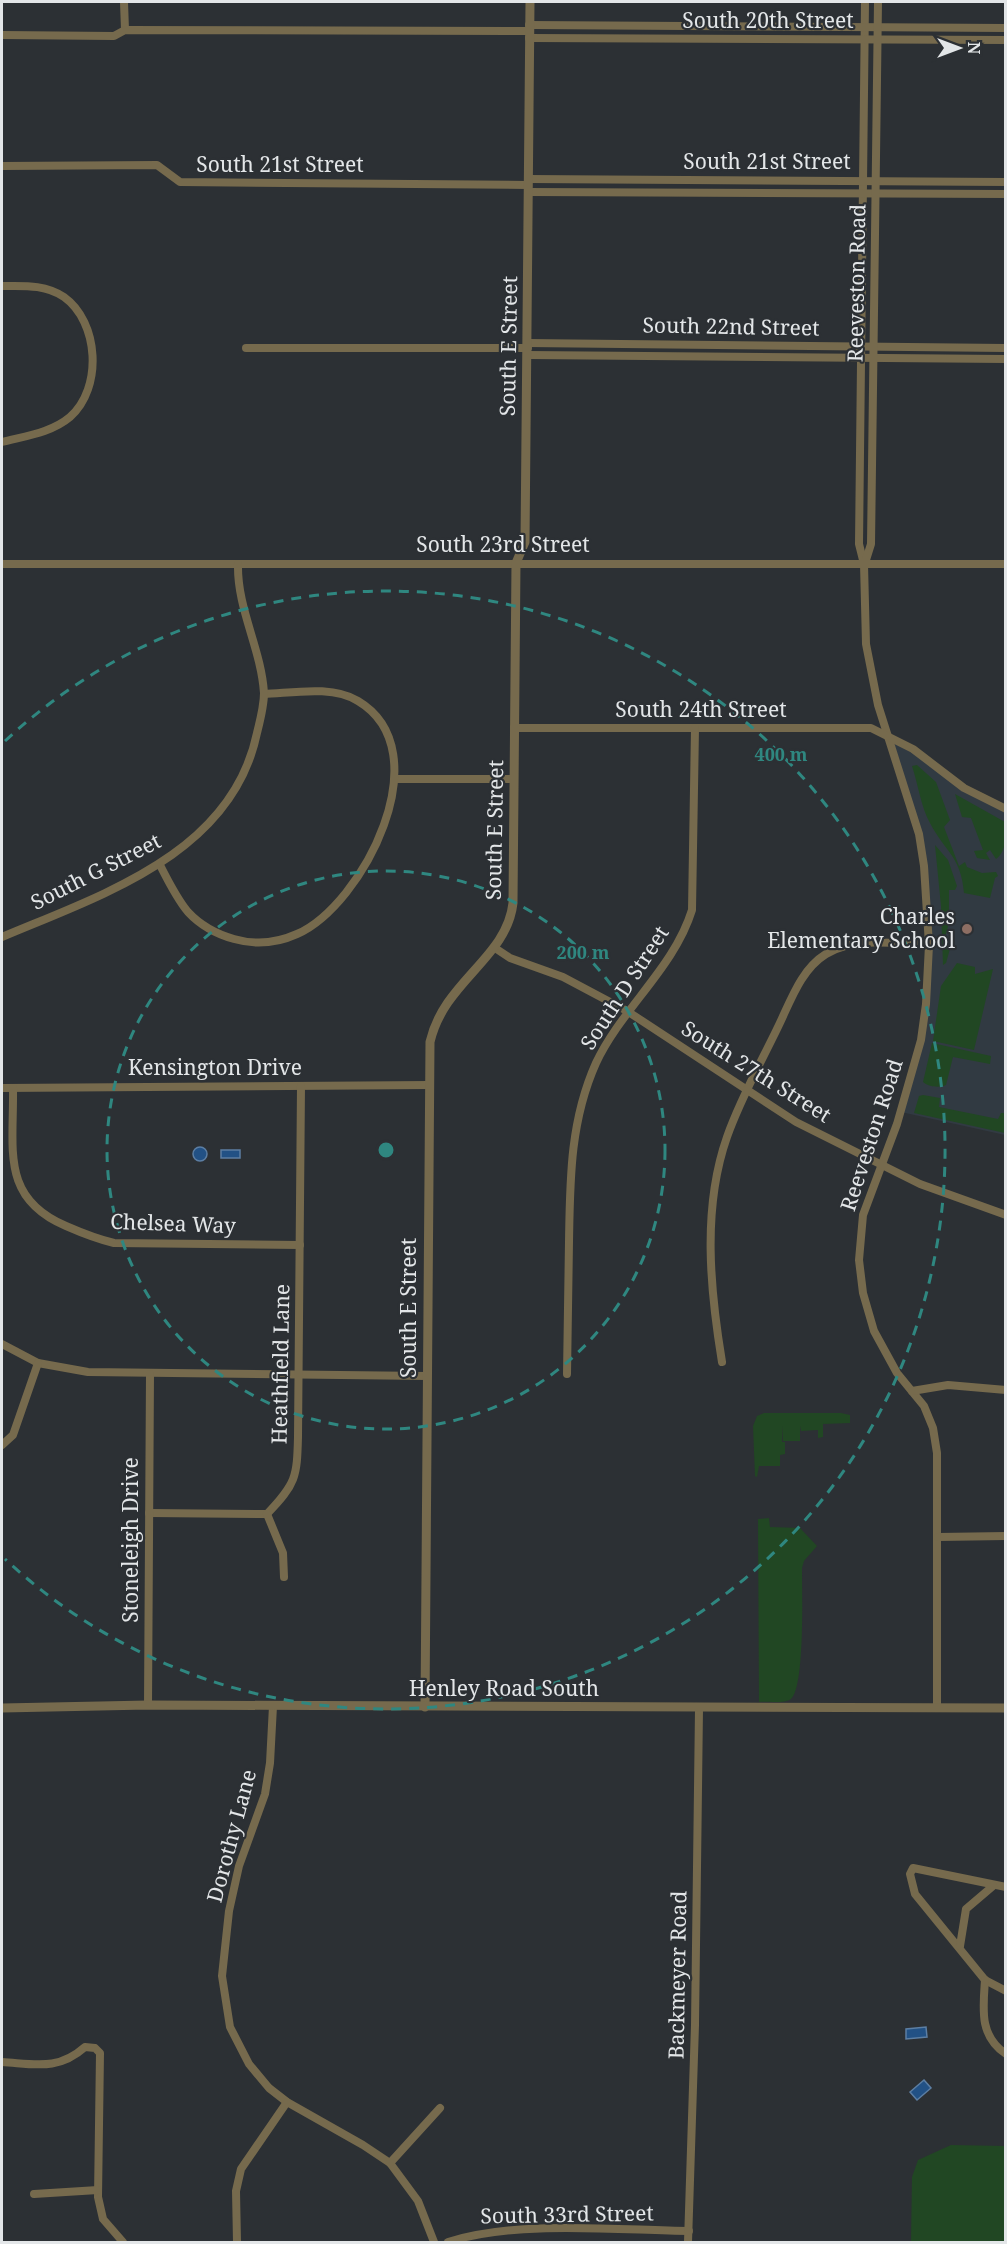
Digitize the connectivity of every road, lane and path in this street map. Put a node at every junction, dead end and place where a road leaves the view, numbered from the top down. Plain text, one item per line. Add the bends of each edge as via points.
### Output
1 (124, 2) edge
2 (530, 2) edge
3 (865, 2) edge
4 (878, 2) edge
5 (865, 27) junction
6 (878, 27) junction
7 (1005, 28) edge
8 (125, 30) junction
9 (529, 31) junction
10 (2, 35) edge
11 (864, 39) junction
12 (877, 39) junction
13 (1005, 40) edge
14 (2, 166) edge
15 (863, 181) junction
16 (877, 181) junction
17 (1005, 182) edge
18 (528, 185) junction
19 (863, 193) junction
20 (877, 194) junction
21 (1005, 194) edge
22 (2, 286) edge
23 (861, 346) junction
24 (875, 346) junction
25 (246, 348) dead end
26 (1005, 348) edge
27 (528, 349) junction
28 (861, 358) junction
29 (873, 358) junction
30 (1005, 359) edge
31 (2, 443) edge
32 (516, 563) junction
33 (2, 564) edge
34 (238, 564) junction
35 (864, 564) junction
36 (1005, 564) edge
37 (264, 694) junction
38 (514, 728) junction
39 (695, 728) junction
40 (887, 735) junction
41 (395, 778) junction
42 (514, 779) junction
43 (1005, 809) edge
44 (160, 866) junction
45 (2, 937) edge
46 (929, 945) junction
47 (495, 948) junction
48 (627, 1011) junction
49 (429, 1084) junction
50 (301, 1086) junction
51 (2, 1088) edge
52 (13, 1088) junction
53 (746, 1092) junction
54 (880, 1164) junction
55 (1005, 1215) edge
56 (300, 1245) junction
57 (2, 1344) edge
58 (722, 1362) dead end
59 (38, 1363) junction
60 (150, 1374) junction
61 (567, 1374) dead end
62 (299, 1376) junction
63 (427, 1376) junction
64 (1005, 1390) edge
65 (912, 1391) junction
66 (2, 1445) edge
67 (149, 1513) junction
68 (267, 1514) junction
69 (1005, 1536) edge
70 (938, 1537) junction
71 (284, 1577) dead end
72 (148, 1705) junction
73 (273, 1706) junction
74 (425, 1707) junction
75 (937, 1707) junction
76 (2, 1708) edge
77 (699, 1708) junction
78 (1005, 1708) edge
79 (993, 1886) junction
80 (1005, 1887) edge
81 (960, 1947) junction
82 (985, 1980) junction
83 (1005, 1991) edge
84 (1005, 2054) edge
85 (2, 2062) edge
86 (287, 2102) junction
87 (440, 2108) dead end
88 (390, 2163) junction
89 (98, 2190) junction
90 (34, 2194) dead end
91 (689, 2231) junction
92 (123, 2242) edge
93 (237, 2242) edge
94 (434, 2242) edge
95 (448, 2242) edge
96 (688, 2242) edge

1 - 8 street
2 - 9 street, South E Street
3 - 5 street, Reeveston Road
4 - 6 street, Reeveston Road
5 - 6 street, South 20th Street
5 - 9 street, South 20th Street
5 - 11 street, Reeveston Road
6 - 7 street, South 20th Street
6 - 12 street, Reeveston Road
8 - 9 street, South 20th Street
8 - 10 street, South 20th Street via 114,36
9 - 11 street, South 20th Street
9 - 18 street, South E Street
11 - 12 street, South 20th Street
11 - 15 street, Reeveston Road
12 - 13 street, South 20th Street
12 - 16 street, Reeveston Road
14 - 18 street, South 21st Street via 157,165 180,182
15 - 16 street, South 21st Street
15 - 18 street, South 21st Street
15 - 19 street, Reeveston Road
16 - 17 street, South 21st Street
16 - 20 street, Reeveston Road
18 - 19 street, South 21st Street
18 - 27 street, South E Street
19 - 20 street, South 21st Street
19 - 23 street, Reeveston Road
20 - 21 street, South 21st Street
20 - 24 street, Reeveston Road
22 - 31 street via 42,287 64,297 85,322 91,347 90,382 81,405 72,415 51,429
23 - 24 street, South 22nd Street
23 - 27 street, South 22nd Street
23 - 28 street, Reeveston Road
24 - 26 street, South 22nd Street
24 - 29 street, Reeveston Road
25 - 27 street, South 22nd Street
27 - 28 street, South 22nd Street
27 - 32 street, South E Street via 525,542
28 - 29 street, South 22nd Street
28 - 35 street, Reeveston Road via 859,543
29 - 30 street, South 22nd Street
29 - 35 street, Reeveston Road via 871,544
32 - 34 street, South 23rd Street
32 - 35 street, South 23rd Street
32 - 38 street, South E Street
33 - 34 street, South 23rd Street
34 - 37 street, South G Street via 239,592
35 - 36 street, South 23rd Street
35 - 40 street, Reeveston Road via 866,644
37 - 41 street via 330,693 357,700 387,729 394,748
37 - 44 street, South G Street via 252,756 236,789 202,832
38 - 39 street, South 24th Street
38 - 42 street, South E Street
39 - 40 street, South 24th Street via 871,729
39 - 48 street, South D Street via 693,910 682,937
40 - 43 street, South 24th Street via 913,749 964,789
40 - 46 street, Reeveston Road via 919,834
41 - 42 street
41 - 44 street via 384,824 357,875 324,915 296,935 261,943 215,933 187,911
42 - 47 street, South E Street via 513,906 507,929
44 - 45 street, South G Street
46 - 53 street via 856,944 825,955 804,975
46 - 54 street, Reeveston Road via 921,1040 899,1118
47 - 48 street, South 27th Street via 510,958 563,977
47 - 49 street, South E Street via 462,981 440,1013 430,1042
48 - 53 street, South 27th Street
48 - 61 street, South D Street via 596,1064 583,1096 572,1143
49 - 50 street, Kensington Drive
49 - 63 street, South E Street
50 - 52 street, Kensington Drive
50 - 56 street, Heathfield Lane
51 - 52 street, Kensington Drive
52 - 56 street, Chelsea Way via 15,1175 28,1202 51,1220 114,1243
53 - 54 street, South 27th Street
53 - 58 street via 727,1137 712,1215 712,1295
54 - 55 street, South 27th Street via 920,1184
54 - 65 street, Reeveston Road via 863,1215 859,1260 863,1293 874,1331 897,1373
56 - 62 street, Heathfield Lane
57 - 59 street
59 - 60 street via 88,1372
59 - 66 street via 13,1436
60 - 62 street
60 - 67 street, Stoneleigh Drive
62 - 63 street
62 - 68 street, Heathfield Lane via 297,1468 293,1484
63 - 74 street, South E Street
64 - 65 street via 948,1385
65 - 70 street, Reeveston Road via 924,1406 933,1428
67 - 68 street
67 - 72 street, Stoneleigh Drive
68 - 71 street via 282,1553
69 - 70 street
70 - 75 street, Reeveston Road
72 - 73 street, Henley Road South
72 - 76 street, Henley Road South
73 - 74 street, Henley Road South
73 - 86 street, Dorothy Lane via 267,1788 235,1879 222,1976 227,2015 240,2049 256,2074
74 - 77 street, Henley Road South
75 - 77 street, Henley Road South
75 - 78 street, Henley Road South
77 - 91 street, Backmeyer Road
79 - 80 street
79 - 81 street via 966,1909
79 - 81 street via 913,1868 910,1878 915,1893
81 - 82 street
82 - 83 street
82 - 84 street via 986,2032
85 - 89 street via 53,2065 69,2060 85,2047 100,2053
86 - 88 street, Dorothy Lane
86 - 93 street via 241,2169 236,2190
87 - 88 street
88 - 94 street, Dorothy Lane via 418,2201
89 - 90 street
89 - 92 street via 103,2219
91 - 95 street, South 33rd Street via 513,2230 479,2233
91 - 96 street, Backmeyer Road

